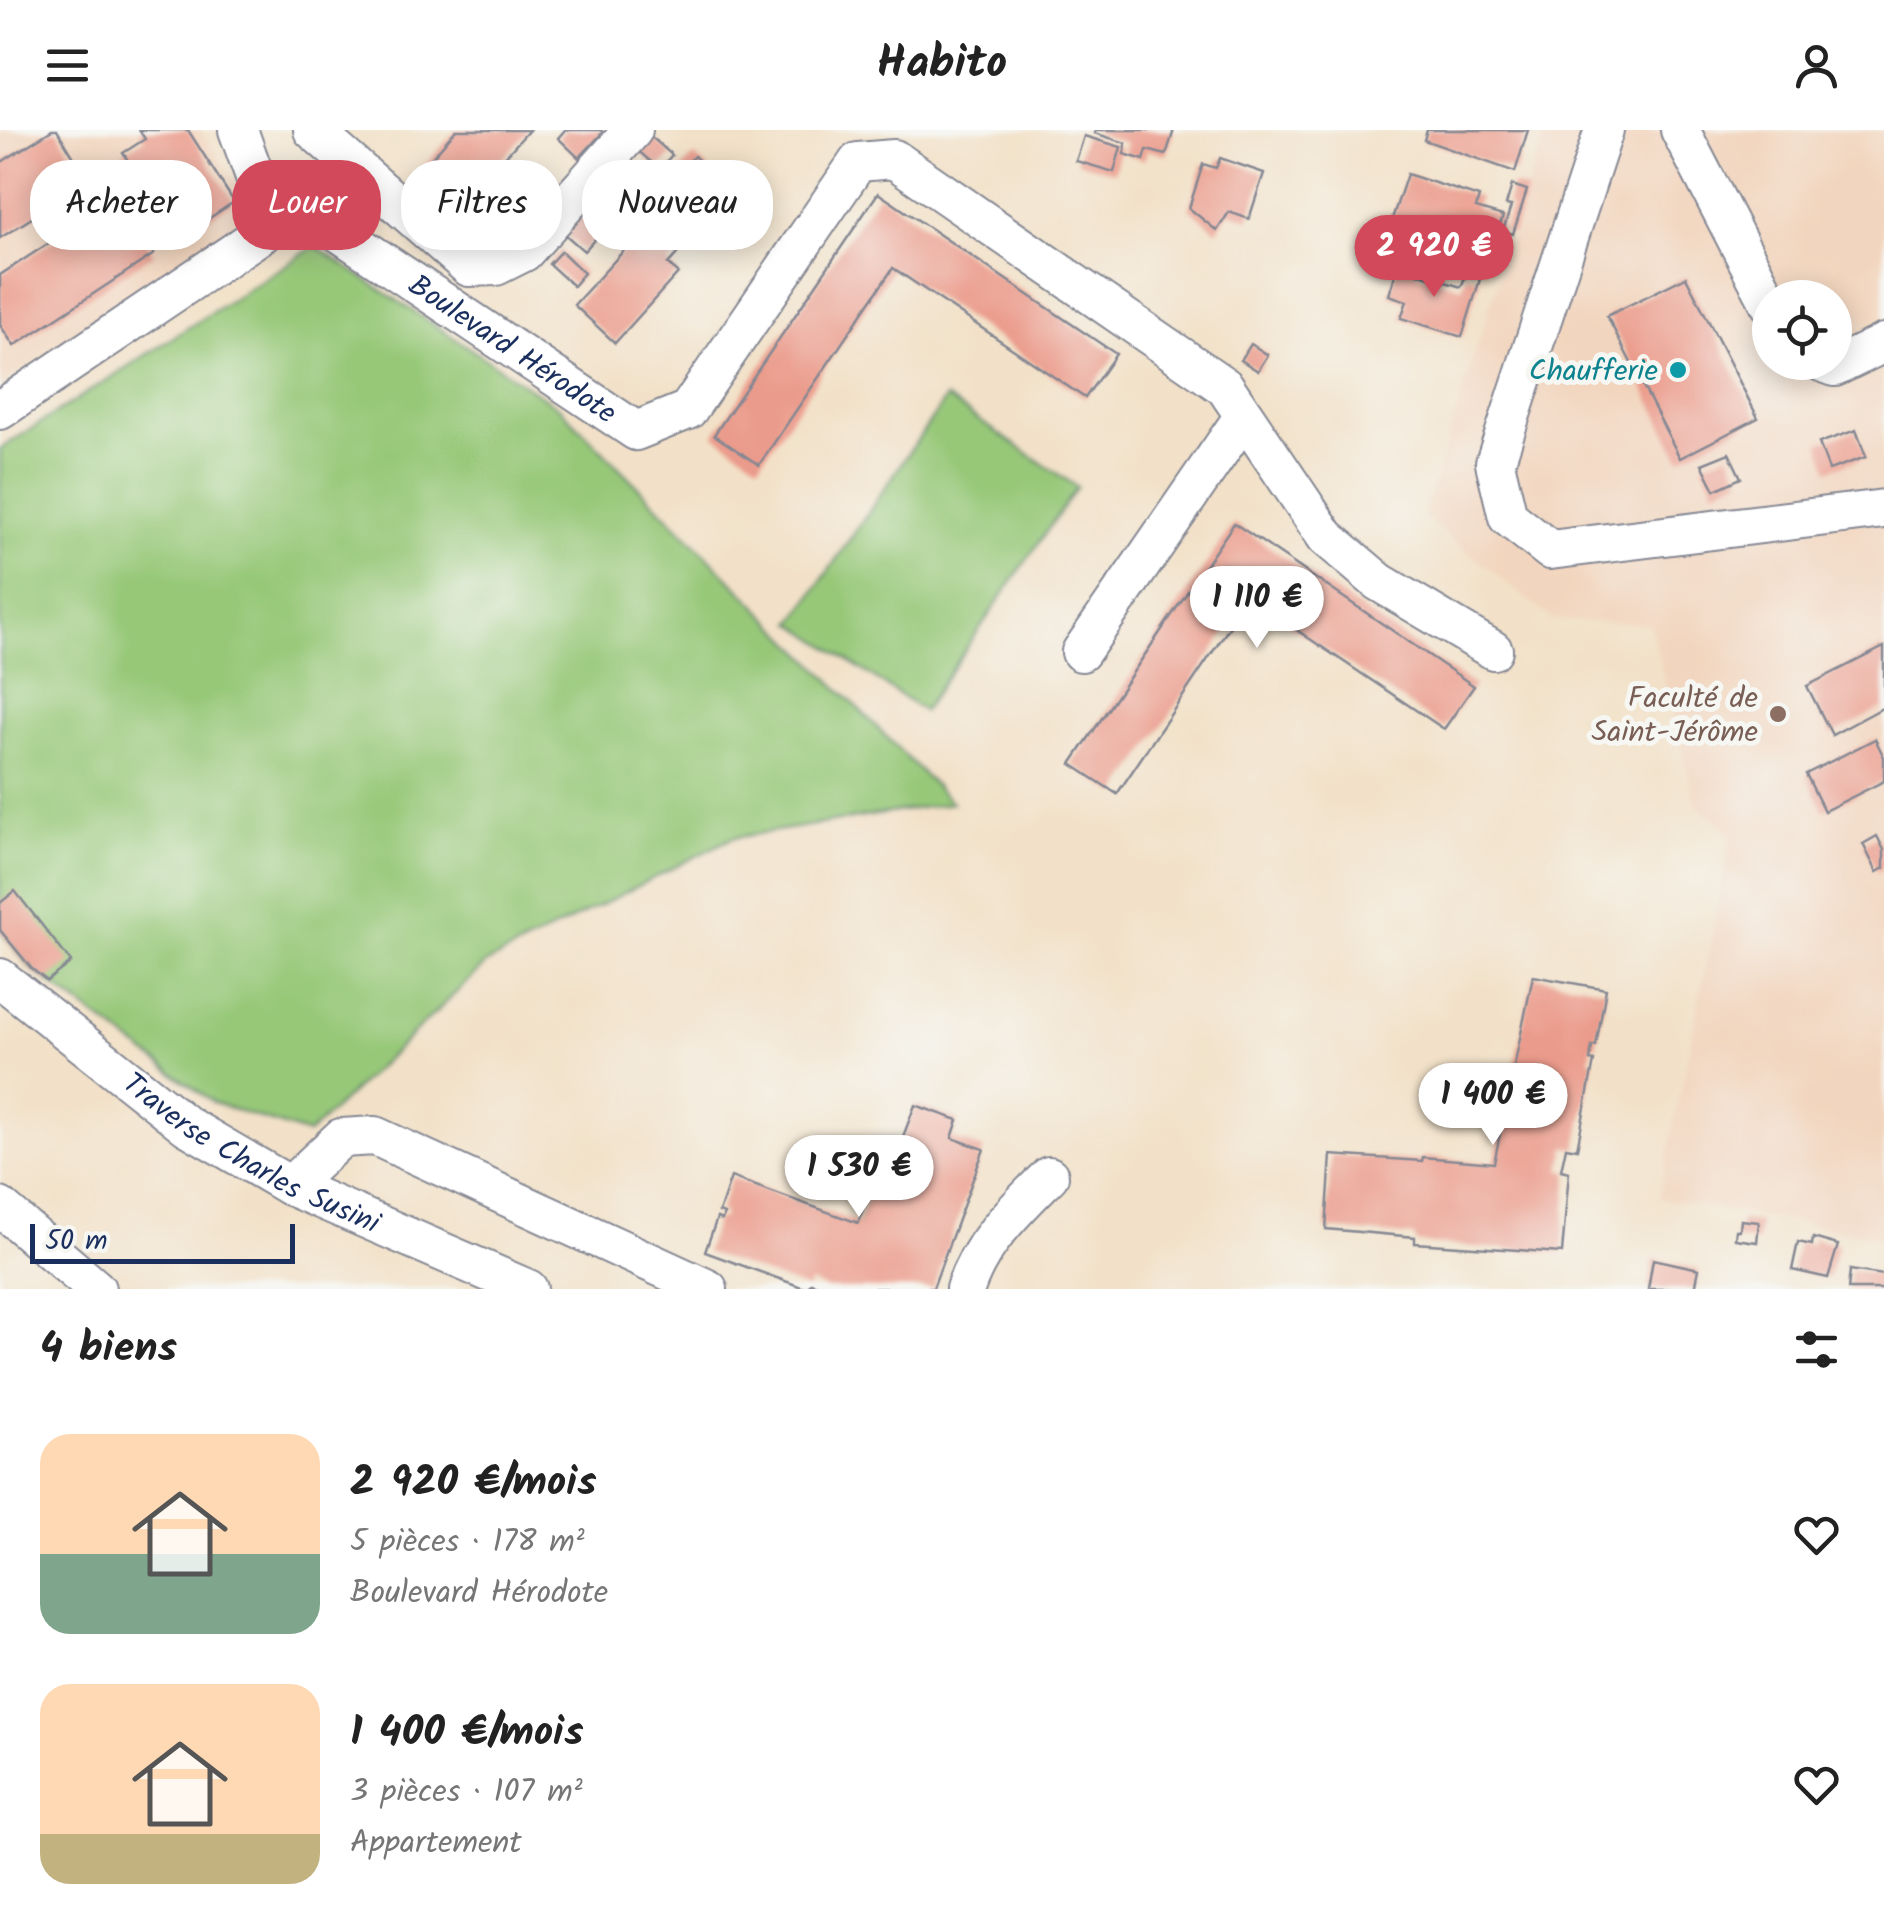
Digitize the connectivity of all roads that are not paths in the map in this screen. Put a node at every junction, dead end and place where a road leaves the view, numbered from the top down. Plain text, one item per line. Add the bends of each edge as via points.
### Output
1 (238, 130) edge
2 (313, 130) edge
3 (633, 130) edge
4 (1604, 130) edge
5 (1680, 130) edge
6 (249, 160) edge
7 (237, 250) edge
8 (365, 250) edge
9 (1758, 280) edge
10 (1884, 343) edge
11 (1852, 359) edge
12 (0, 410) edge
13 (1244, 416) junction
14 (1884, 509) edge
15 (1493, 650) dead end
16 (1081, 652) dead end
17 (0, 978) edge
18 (1049, 1176) dead end
19 (290, 1186) junction
20 (0, 1207) edge
21 (96, 1289) edge
22 (528, 1289) edge
23 (708, 1289) edge
24 (966, 1289) edge

1 - 6 street
2 - 3 street via 469,267 496,266 524,252
4 - 14 street via 1495,463 1508,517 1550,550
5 - 9 street
7 - 12 street, Boulevard Hérodote
8 - 13 street, Boulevard Hérodote via 636,431 688,410 858,162 894,159 1225,387
10 - 11 street
13 - 15 street, Boulevard Hérodote via 1326,537 1379,582
13 - 16 street
17 - 19 street, Traverse Charles Susini via 187,1126
18 - 24 street via 1007,1217
19 - 22 street, Traverse Charles Susini
19 - 23 street via 341,1138 375,1136
20 - 21 street

